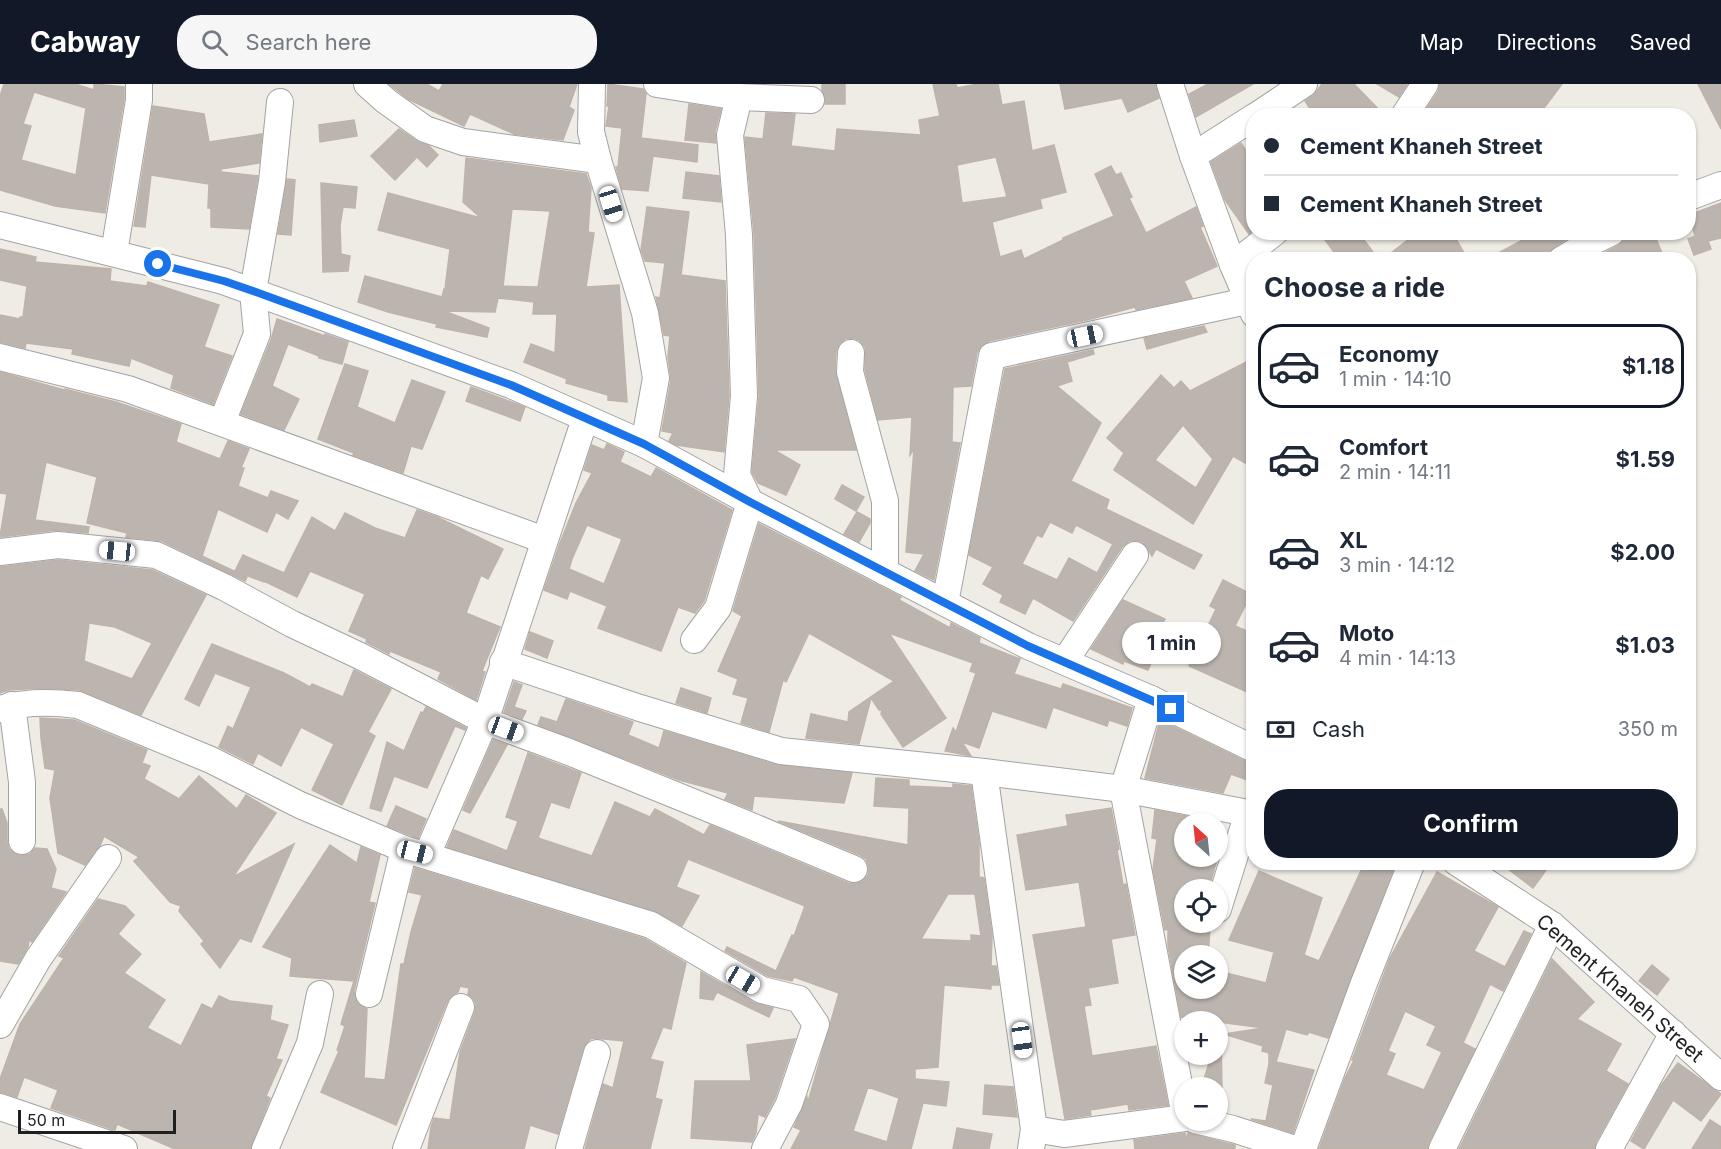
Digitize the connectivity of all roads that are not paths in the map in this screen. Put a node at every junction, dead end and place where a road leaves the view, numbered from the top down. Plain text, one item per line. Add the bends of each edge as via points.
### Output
1 (139, 84) edge
2 (367, 84) edge
3 (592, 84) edge
4 (657, 84) edge
5 (1170, 84) edge
6 (1304, 84) edge
7 (1425, 84) edge
8 (739, 97) junction
9 (811, 100) dead end
10 (280, 102) dead end
11 (1267, 108) edge
12 (1409, 108) edge
13 (1246, 122) edge
14 (1193, 156) junction
15 (598, 160) junction
16 (1721, 185) edge
17 (1696, 194) edge
18 (0, 225) edge
19 (1265, 240) edge
20 (1596, 240) edge
21 (1250, 252) edge
22 (1574, 252) edge
23 (114, 253) junction
24 (1246, 255) edge
25 (1233, 265) junction
26 (253, 291) junction
27 (1246, 296) edge
28 (1246, 309) edge
29 (851, 353) dead end
30 (0, 357) edge
31 (585, 419) junction
32 (222, 422) junction
33 (644, 444) junction
34 (750, 502) junction
35 (544, 540) junction
36 (0, 552) edge
37 (1135, 555) dead end
38 (885, 572) junction
39 (945, 603) junction
40 (694, 640) dead end
41 (1065, 661) junction
42 (503, 662) junction
43 (1151, 699) junction
44 (6, 707) edge
45 (484, 721) junction
46 (1246, 745) edge
47 (984, 772) junction
48 (1123, 789) junction
49 (1246, 810) edge
50 (1246, 826) edge
51 (22, 841) dead end
52 (415, 852) junction
53 (108, 858) dead end
54 (854, 869) dead end
55 (1409, 870) edge
56 (1468, 870) edge
57 (1228, 879) edge
58 (1552, 925) junction
59 (320, 994) dead end
60 (369, 994) dead end
61 (461, 1006) dead end
62 (0, 1025) edge
63 (1673, 1034) junction
64 (597, 1053) dead end
65 (1177, 1077) edge
66 (1721, 1077) edge
67 (0, 1107) edge
68 (1174, 1119) edge
69 (1228, 1128) edge
70 (1033, 1139) edge
71 (124, 1149) edge
72 (265, 1149) edge
73 (406, 1149) edge
74 (569, 1149) edge
75 (765, 1149) edge
76 (1295, 1149) edge
77 (1304, 1149) edge
78 (1442, 1149) edge
79 (1609, 1149) edge

1 - 23 street
2 - 15 street via 425,129 463,142
3 - 15 street via 591,132
4 - 8 street
5 - 14 street
6 - 11 street
7 - 12 street
8 - 9 street
8 - 34 street via 730,135 739,235 744,396 737,475
10 - 26 street via 272,182
13 - 14 street
14 - 25 street
15 - 33 street via 645,313 656,378
16 - 17 street
18 - 23 street
19 - 21 street
20 - 22 street
23 - 26 street
24 - 25 street
25 - 27 street
26 - 31 street via 511,385
26 - 32 street via 257,334
28 - 39 street via 992,356
29 - 38 street via 850,372 885,501
30 - 32 street via 128,389
31 - 33 street
31 - 35 street
32 - 35 street
33 - 34 street
34 - 38 street
34 - 40 street via 717,608
35 - 42 street
36 - 45 street via 58,545 156,555
37 - 41 street
38 - 39 street
39 - 41 street
41 - 43 street
42 - 45 street
42 - 47 street via 780,751
43 - 46 street
43 - 48 street
44 - 51 street via 22,782
44 - 52 street via 56,702 78,705
45 - 52 street
45 - 54 street
47 - 48 street
47 - 70 street
48 - 49 street
48 - 65 street
50 - 57 street
52 - 60 street
52 - 75 street via 651,925 762,990 799,999 816,1024 789,1104
53 - 62 street via 38,959
55 - 77 street
56 - 58 street, Cement Khaneh Street
58 - 63 street, Cement Khaneh Street
58 - 78 street
59 - 72 street via 310,1043
61 - 73 street
63 - 66 street, Cement Khaneh Street
63 - 79 street
64 - 74 street
67 - 71 street
68 - 70 street
69 - 76 street

